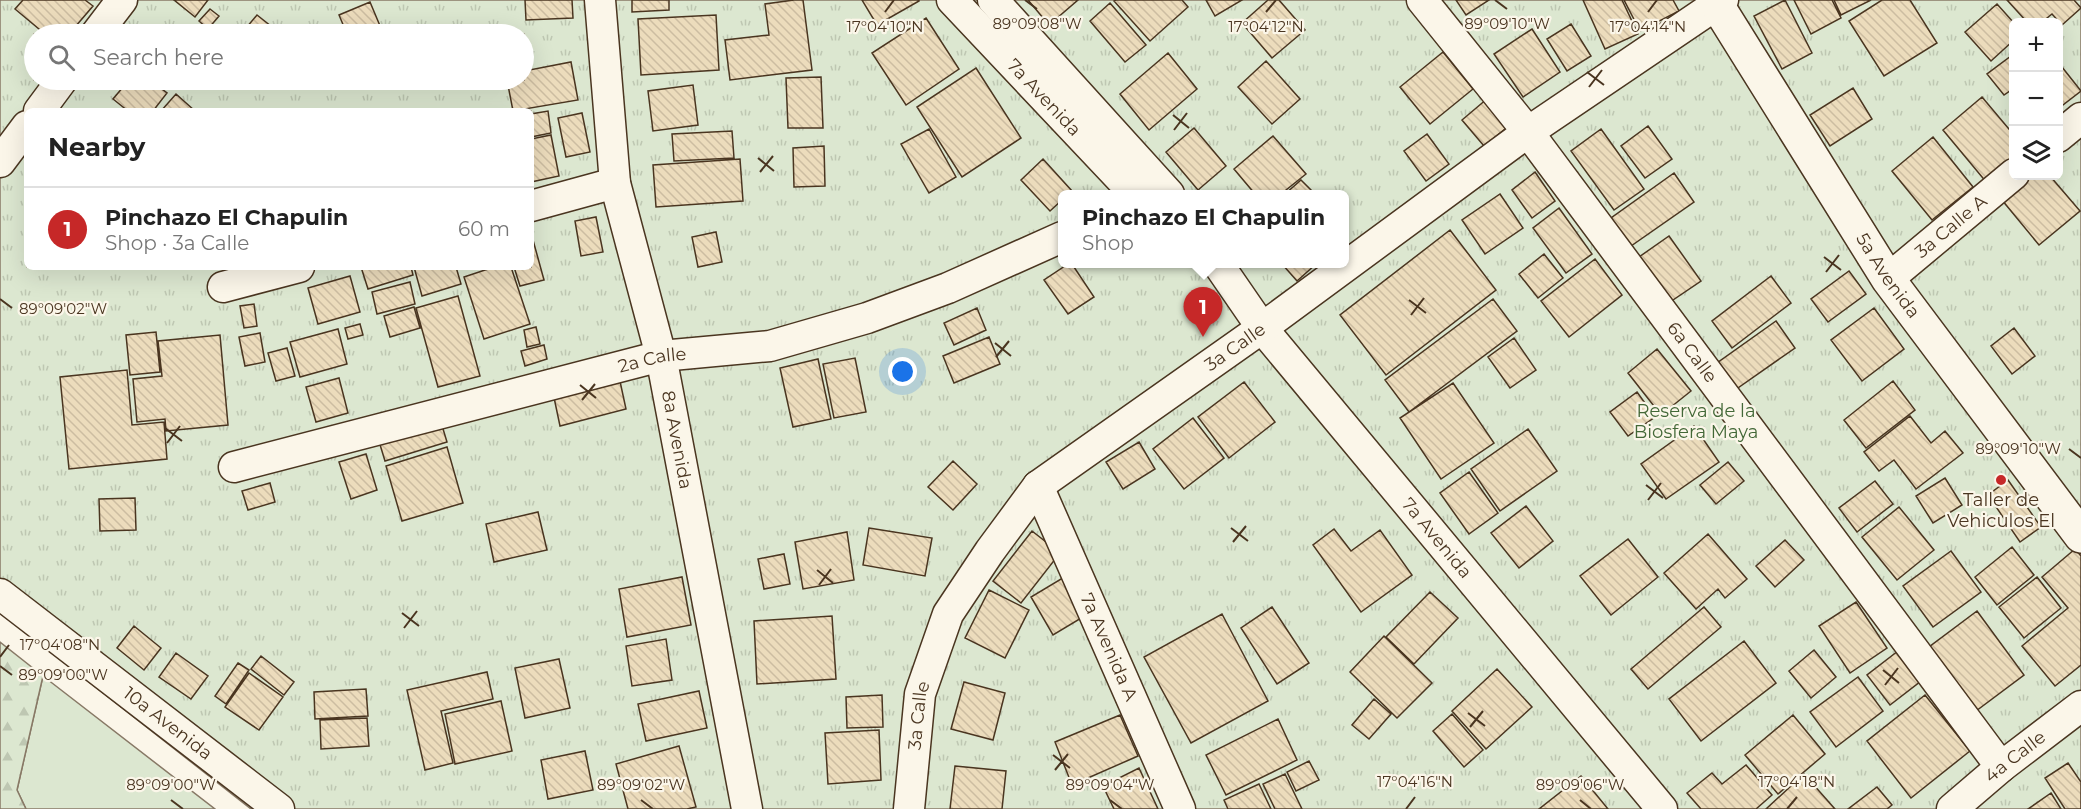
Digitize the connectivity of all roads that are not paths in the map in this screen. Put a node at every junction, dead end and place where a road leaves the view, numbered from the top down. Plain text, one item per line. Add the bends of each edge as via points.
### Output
1 (122, 0) edge
2 (600, 0) edge
3 (952, 0) edge
4 (993, 0) edge
5 (1422, 0) edge
6 (1718, 1) edge
7 (104, 24) edge
8 (55, 90) edge
9 (41, 108) edge
10 (2081, 118) edge
11 (24, 130) edge
12 (1528, 132) junction
13 (2063, 133) edge
14 (0, 162) edge
15 (2009, 177) edge
16 (615, 183) junction
17 (1133, 187) edge
18 (534, 205) edge
19 (1058, 239) edge
20 (1349, 264) edge
21 (1221, 268) edge
22 (1343, 268) edge
23 (288, 270) edge
24 (1888, 279) junction
25 (223, 287) dead end
26 (1262, 328) junction
27 (661, 356) junction
28 (234, 467) dead end
29 (1038, 486) junction
30 (2081, 536) edge
31 (0, 594) edge
32 (2081, 706) edge
33 (2001, 767) junction
34 (279, 809) edge
35 (747, 809) edge
36 (909, 809) edge
37 (1180, 809) edge
38 (1662, 809) edge
39 (1952, 809) edge

1 - 7 street
2 - 16 street, 8a Avenida
3 - 17 street, 7a Avenida
4 - 17 street
5 - 12 street, 6a Calle
6 - 12 street, 3a Calle
6 - 24 street, 5a Avenida
8 - 9 street
10 - 13 street
11 - 14 street
12 - 20 street, 3a Calle
12 - 33 street, 6a Calle
15 - 24 street, 3a Calle A
16 - 18 street
16 - 27 street, 8a Avenida
19 - 27 street, 2a Calle via 948,288 867,318 770,346
21 - 26 street, 7a Avenida
22 - 26 street, 3a Calle
23 - 25 street
24 - 30 street, 5a Avenida
26 - 29 street, 3a Calle
26 - 38 street, 7a Avenida
27 - 28 street, 2a Calle
27 - 35 street, 8a Avenida
29 - 36 street, 3a Calle via 948,614 920,694
29 - 37 street, 7a Avenida A
31 - 34 street, 10a Avenida
32 - 33 street, 4a Calle
33 - 39 street, 4a Calle

